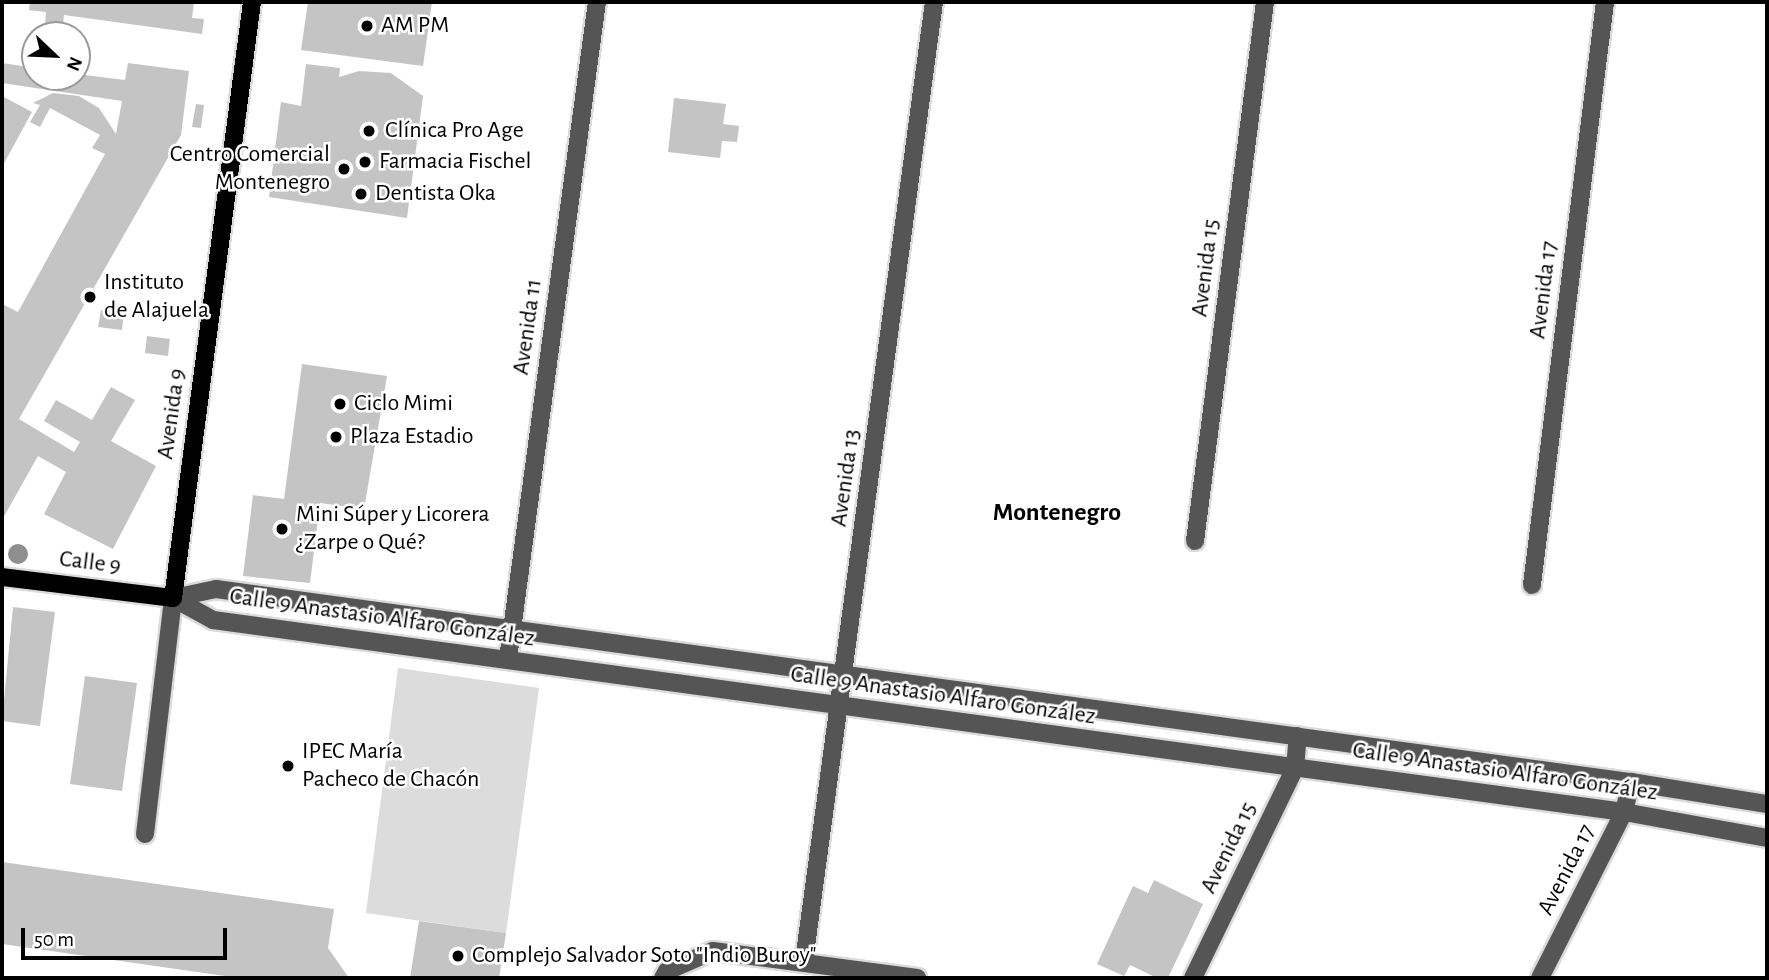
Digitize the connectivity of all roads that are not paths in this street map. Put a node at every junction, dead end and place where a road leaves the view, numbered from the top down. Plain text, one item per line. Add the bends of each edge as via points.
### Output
1 (252, 2) edge
2 (597, 2) edge
3 (934, 2) edge
4 (1265, 2) edge
5 (1605, 2) edge
6 (1195, 541) dead end
7 (2, 577) edge
8 (1532, 585) dead end
9 (173, 598) junction
10 (512, 629) junction
11 (508, 659) junction
12 (844, 676) junction
13 (839, 707) junction
14 (1298, 736) junction
15 (1295, 768) junction
16 (1630, 782) junction
17 (1767, 804) edge
18 (1624, 812) junction
19 (145, 834) dead end
20 (1767, 838) edge
21 (804, 961) junction
22 (665, 975) edge
23 (917, 978) edge
24 (1193, 978) edge
25 (1540, 978) edge

1 - 9 main road, Avenida 9
2 - 10 street, Avenida 11
3 - 12 street, Avenida 13
4 - 6 street, Avenida 15
5 - 8 street, Avenida 17
7 - 9 main road, Calle 9
9 - 10 street, Calle 9 Anastasio Alfaro González via 216,589
9 - 11 street, Calle 9 Anastasio Alfaro González via 213,620
9 - 19 street, Avenida 9
10 - 11 street, Avenida 11
10 - 12 street, Calle 9 Anastasio Alfaro González
11 - 13 street, Calle 9 Anastasio Alfaro González
12 - 13 street, Avenida 13
12 - 14 street, Calle 9 Anastasio Alfaro González
13 - 15 street, Calle 9 Anastasio Alfaro González
13 - 21 street, Avenida 13
14 - 15 street, Avenida 15
14 - 16 street, Calle 9 Anastasio Alfaro González
15 - 18 street, Calle 9 Anastasio Alfaro González
15 - 24 street, Avenida 15
16 - 17 street, Calle 9 Anastasio Alfaro González
16 - 18 street, Avenida 17
18 - 20 street, Calle 9 Anastasio Alfaro González
18 - 25 street, Avenida 17
21 - 22 street via 713,951
21 - 23 street

